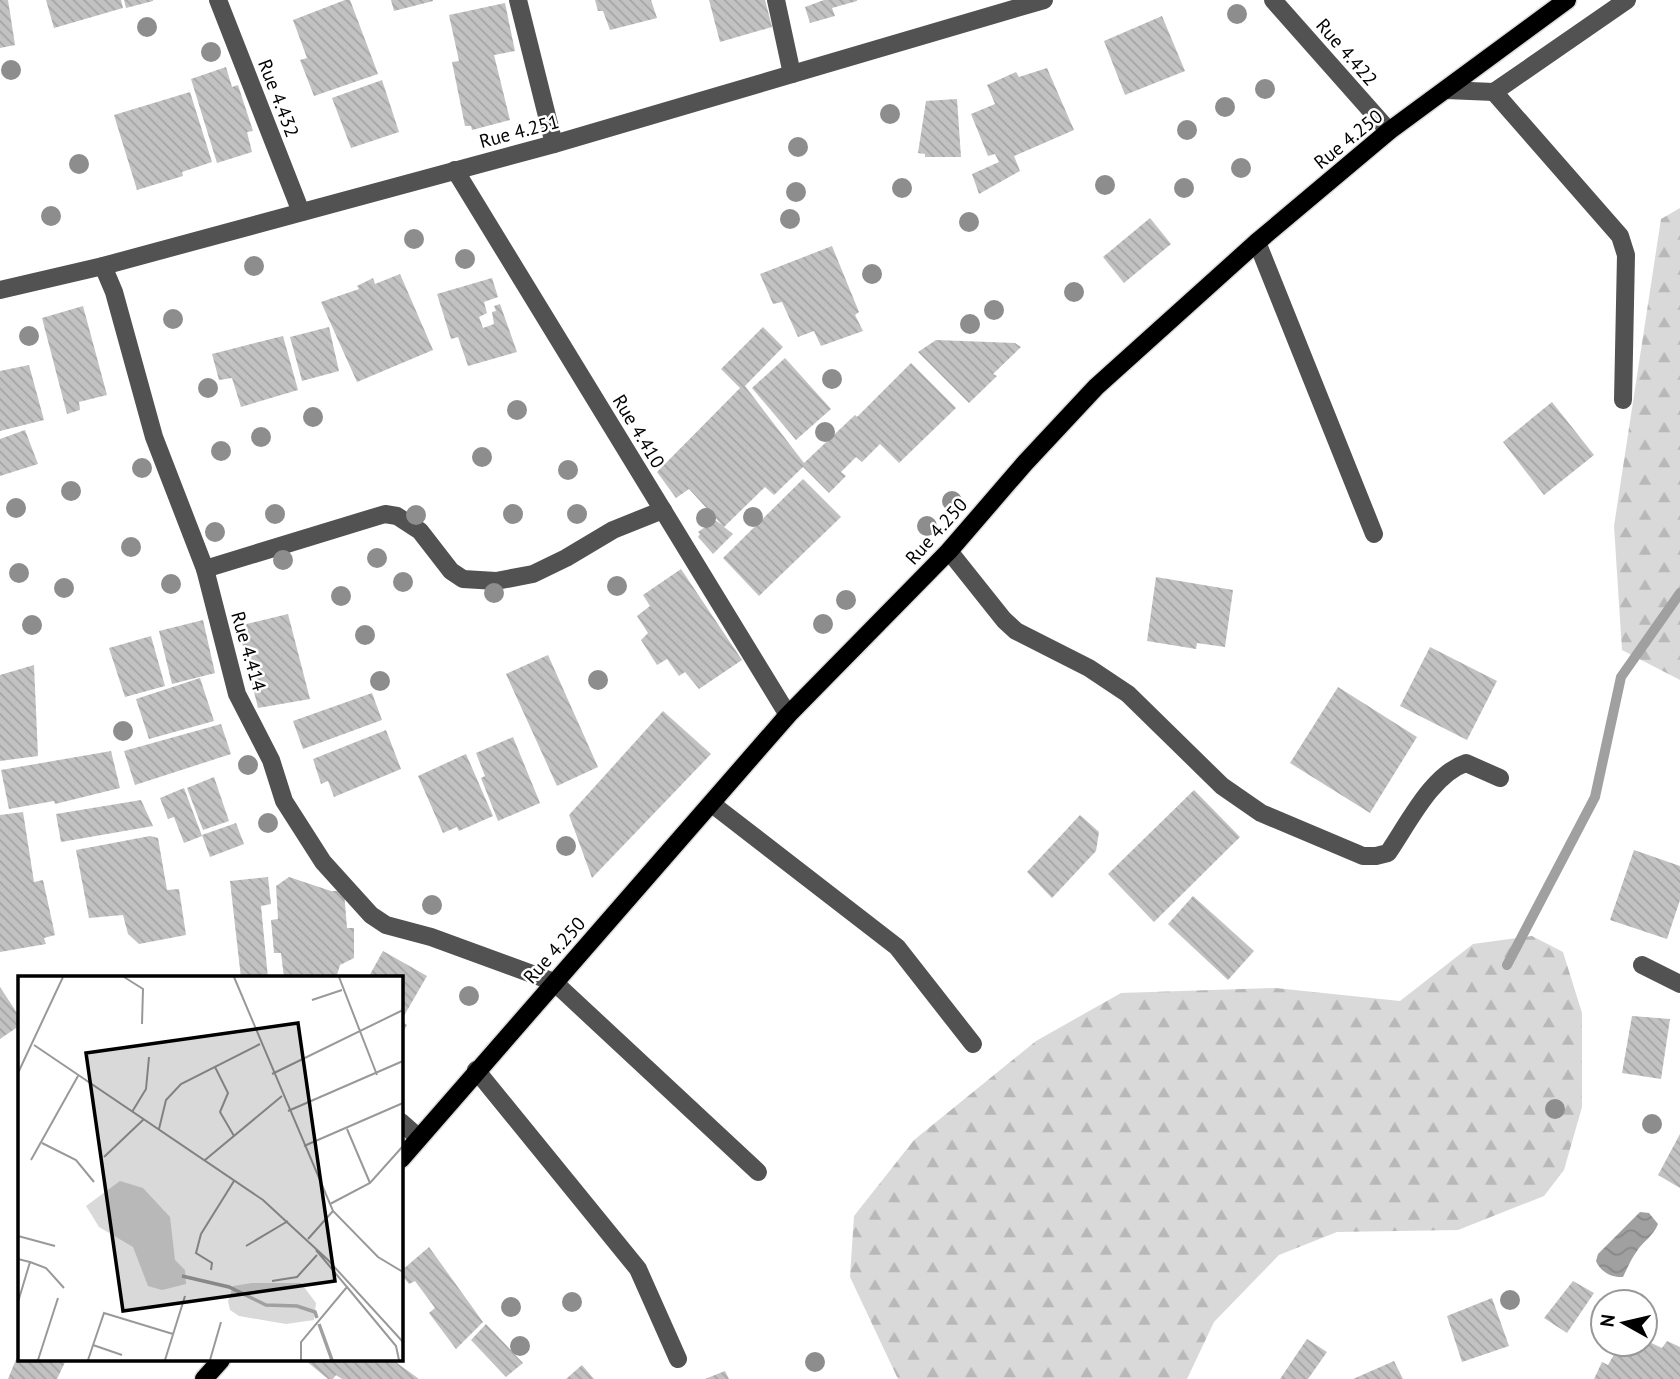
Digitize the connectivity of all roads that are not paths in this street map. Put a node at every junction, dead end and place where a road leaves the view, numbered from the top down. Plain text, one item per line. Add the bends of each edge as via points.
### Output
1 (218, 0) edge
2 (518, 0) edge
3 (776, 0) edge
4 (1044, 0) edge
5 (1273, 0) edge
6 (1567, 0) edge
7 (1627, 0) edge
8 (792, 74) junction
9 (1446, 90) junction
10 (1494, 92) junction
11 (1389, 131) junction
12 (554, 144) junction
13 (455, 170) junction
14 (301, 212) junction
15 (1257, 242) junction
16 (103, 266) junction
17 (0, 290) edge
18 (1623, 400) dead end
19 (663, 510) junction
20 (1374, 534) dead end
21 (949, 551) junction
22 (205, 569) junction
23 (788, 715) junction
24 (1500, 778) dead end
25 (712, 804) junction
26 (1642, 965) dead end
27 (554, 982) junction
28 (1680, 984) edge
29 (973, 1044) dead end
30 (476, 1070) junction
31 (402, 1123) edge
32 (419, 1138) junction
33 (402, 1157) edge
34 (758, 1172) dead end
35 (678, 1359) dead end
36 (219, 1362) edge
37 (204, 1379) edge

1 - 14 street, Rue 4.432
2 - 12 street
3 - 8 street
4 - 8 street, Rue 4.251
5 - 11 street, Rue 4.422
6 - 9 main road, Rue 4.250
7 - 10 street
8 - 12 street, Rue 4.251
9 - 10 street
9 - 11 main road, Rue 4.250
10 - 18 street via 1619,236 1626,255
11 - 15 main road, Rue 4.250
12 - 13 street, Rue 4.251
13 - 14 street, Rue 4.251
13 - 19 street, Rue 4.410
14 - 16 street, Rue 4.251
15 - 20 street
15 - 21 main road, Rue 4.250 via 1096,387
16 - 17 street, Rue 4.251
16 - 22 street, Rue 4.414 via 118,304 154,437
19 - 22 street via 613,530 533,575 496,582 463,579 451,571 420,531 386,514
19 - 23 street, Rue 4.410
21 - 23 main road, Rue 4.250
21 - 24 street via 1016,631 1128,694 1222,786 1261,813 1363,856 1388,852 1452,768 1466,763
22 - 27 street, Rue 4.414 via 237,694 271,760 284,801 323,862 386,925
23 - 25 main road, Rue 4.250
25 - 27 main road, Rue 4.250
25 - 29 street via 897,947
26 - 28 street
27 - 30 main road, Rue 4.250
27 - 34 street
30 - 32 main road, Rue 4.250
30 - 35 street via 638,1269
31 - 32 street
32 - 33 main road, Rue 4.250
36 - 37 main road

